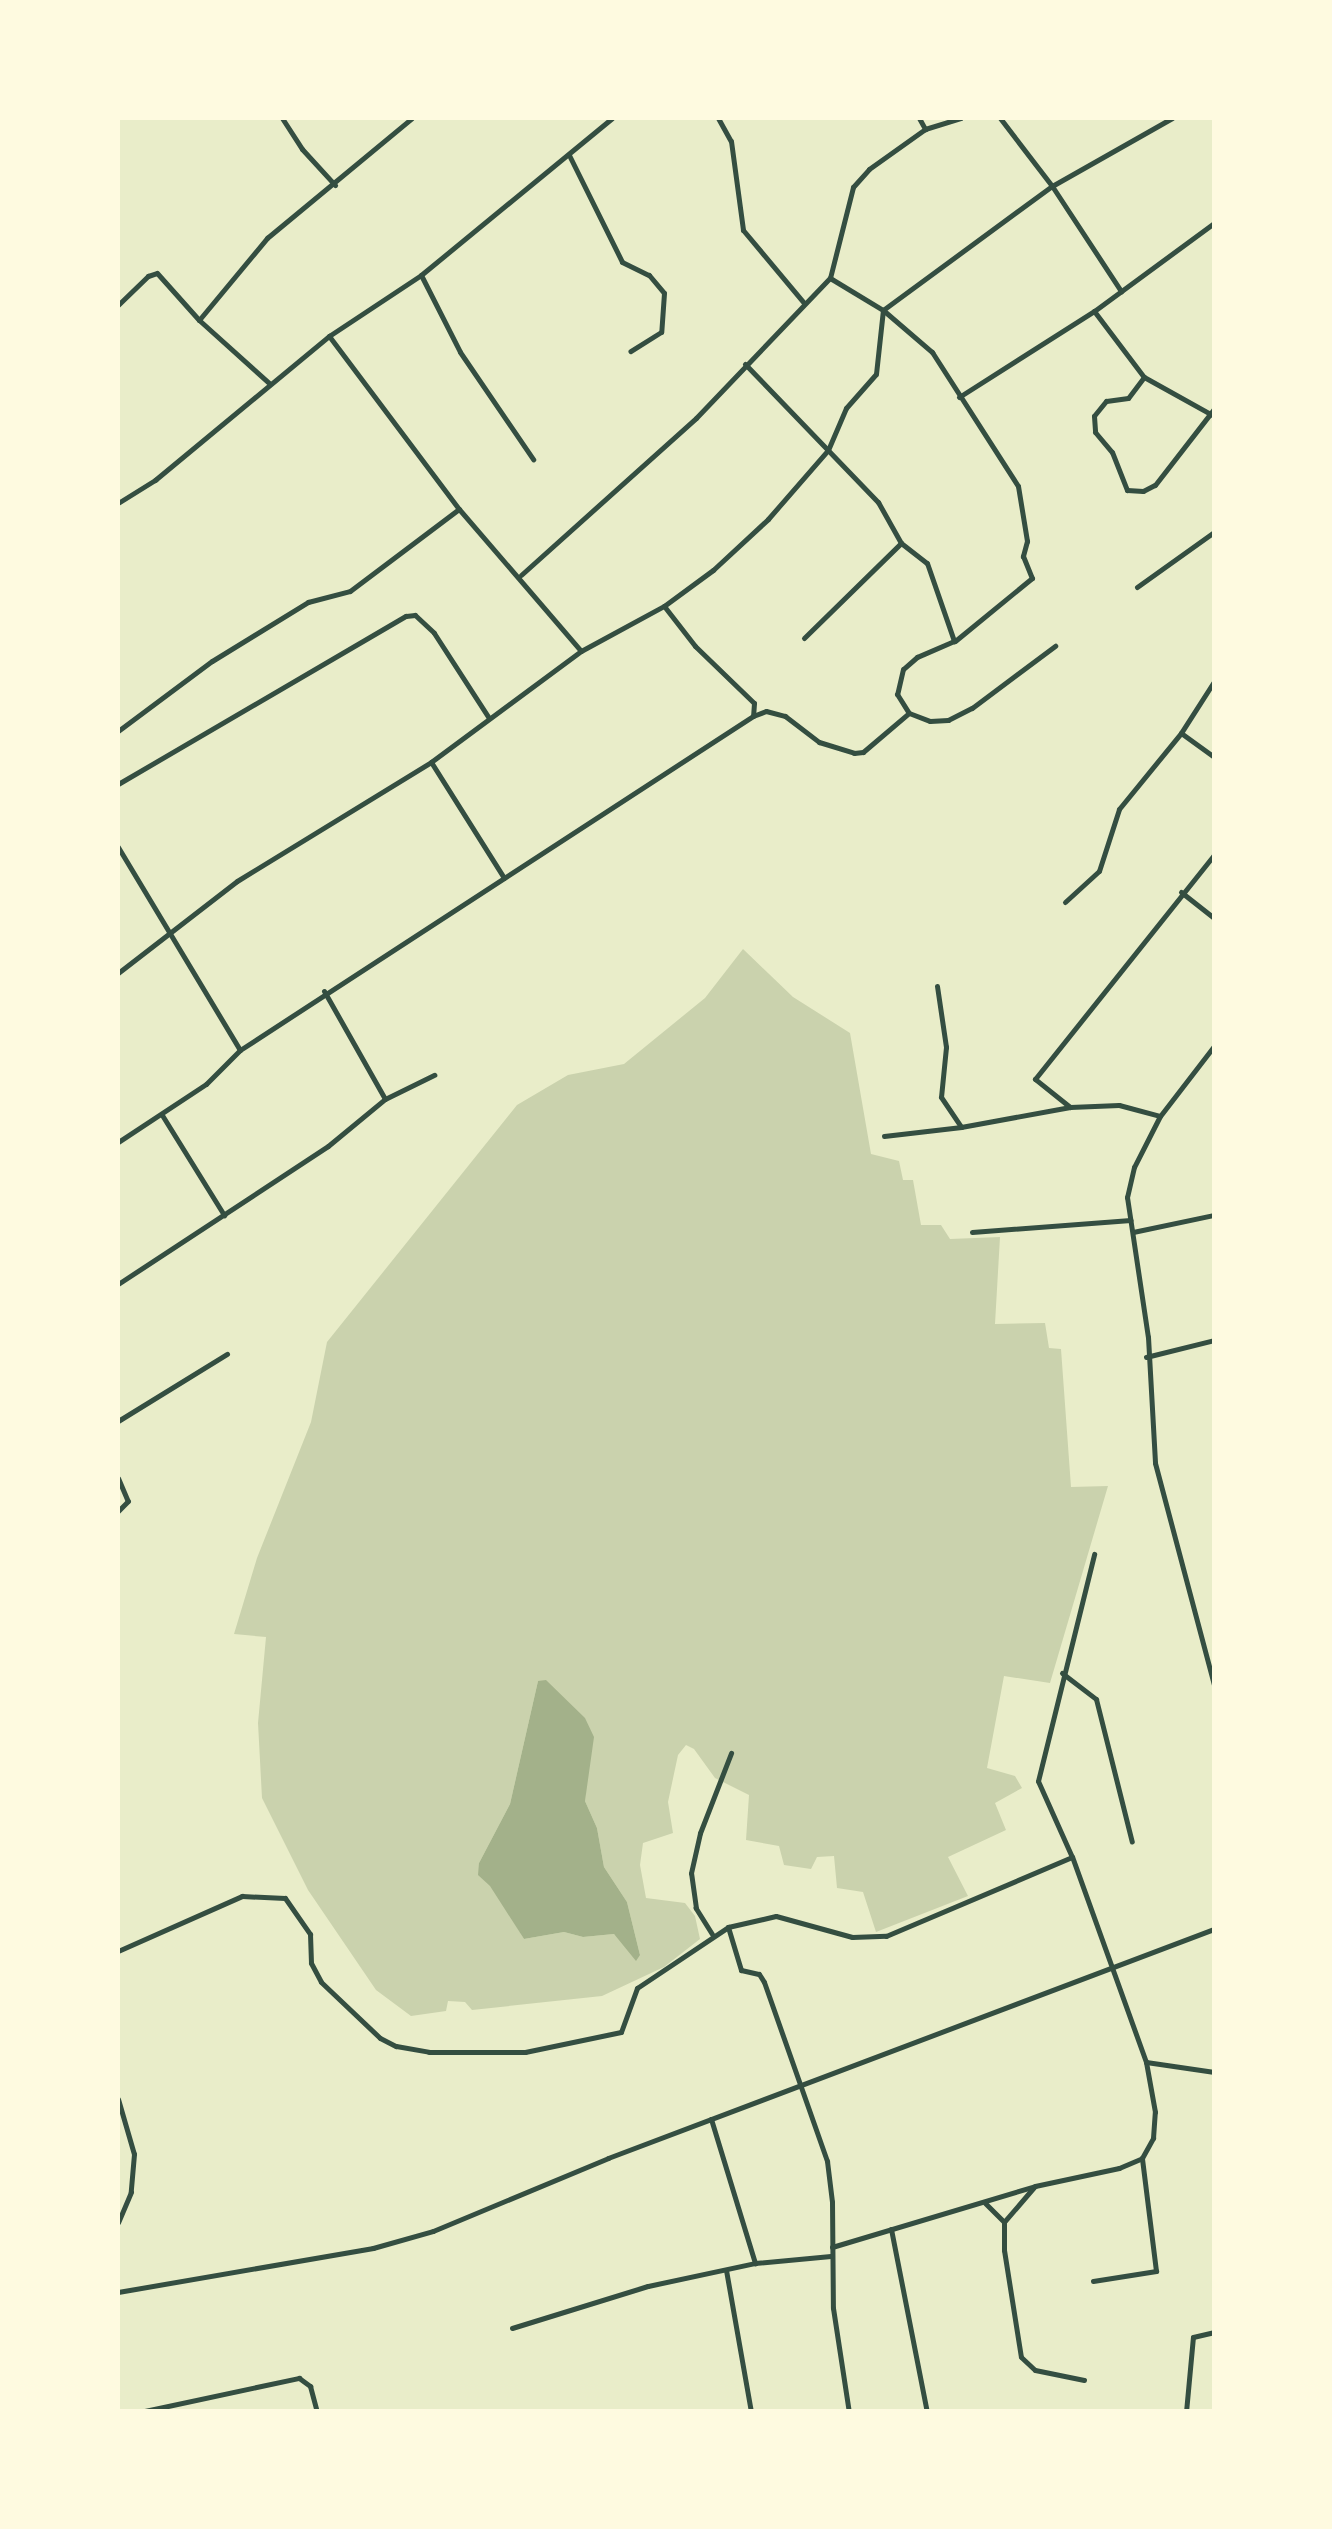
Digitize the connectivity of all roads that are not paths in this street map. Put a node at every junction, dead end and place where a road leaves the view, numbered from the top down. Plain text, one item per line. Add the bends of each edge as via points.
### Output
1 (282, 118) edge
2 (412, 118) edge
3 (612, 118) edge
4 (718, 118) edge
5 (919, 118) edge
6 (960, 118) edge
7 (1000, 118) edge
8 (1172, 118) edge
9 (925, 129) junction
10 (569, 155) junction
11 (335, 184) junction
12 (1052, 186) junction
13 (1214, 223) edge
14 (421, 275) junction
15 (830, 278) junction
16 (1121, 292) junction
17 (805, 304) junction
18 (118, 305) edge
19 (883, 310) junction
20 (1094, 311) junction
21 (199, 320) junction
22 (329, 336) junction
23 (630, 351) dead end
24 (745, 364) junction
25 (1144, 376) junction
26 (269, 384) junction
27 (959, 396) junction
28 (1213, 413) edge
29 (828, 450) junction
30 (532, 458) dead end
31 (118, 503) edge
32 (459, 509) junction
33 (1214, 532) edge
34 (901, 543) junction
35 (520, 575) junction
36 (1137, 587) dead end
37 (664, 606) junction
38 (804, 638) dead end
39 (954, 642) junction
40 (1055, 646) dead end
41 (581, 651) junction
42 (1213, 683) edge
43 (754, 703) junction
44 (766, 712) junction
45 (909, 713) junction
46 (753, 716) junction
47 (489, 718) junction
48 (118, 731) edge
49 (1182, 733) junction
50 (1214, 758) edge
51 (431, 762) junction
52 (118, 784) edge
53 (118, 847) edge
54 (1214, 855) edge
55 (505, 878) junction
56 (1181, 892) junction
57 (1065, 902) dead end
58 (1214, 918) edge
59 (170, 929) junction
60 (118, 973) edge
61 (937, 986) dead end
62 (324, 992) junction
63 (1214, 1046) edge
64 (240, 1050) junction
65 (434, 1075) dead end
66 (385, 1099) junction
67 (1070, 1107) junction
68 (162, 1115) junction
69 (1160, 1116) junction
70 (961, 1128) junction
71 (884, 1136) dead end
72 (118, 1142) edge
73 (224, 1215) junction
74 (1214, 1216) edge
75 (1131, 1220) junction
76 (972, 1232) dead end
77 (1134, 1232) junction
78 (118, 1284) edge
79 (1214, 1340) edge
80 (226, 1354) dead end
81 (1146, 1357) junction
82 (118, 1421) edge
83 (118, 1478) edge
84 (118, 1512) edge
85 (1094, 1554) dead end
86 (1062, 1673) junction
87 (1214, 1684) edge
88 (731, 1753) dead end
89 (1132, 1842) dead end
90 (1072, 1858) junction
91 (728, 1927) junction
92 (1214, 1929) edge
93 (712, 1934) junction
94 (118, 1952) edge
95 (1114, 1970) junction
96 (1146, 2062) junction
97 (1214, 2072) edge
98 (800, 2085) junction
99 (118, 2099) edge
100 (711, 2119) junction
101 (1142, 2158) junction
102 (1035, 2186) junction
103 (984, 2202) junction
104 (118, 2222) edge
105 (1004, 2222) junction
106 (891, 2230) junction
107 (832, 2247) junction
108 (831, 2256) junction
109 (754, 2263) junction
110 (726, 2270) junction
111 (1094, 2282) dead end
112 (118, 2292) edge
113 (512, 2328) dead end
114 (1214, 2332) edge
115 (1084, 2380) dead end
116 (140, 2412) edge
117 (317, 2412) edge
118 (750, 2412) edge
119 (850, 2412) edge
120 (926, 2412) edge
121 (1186, 2412) edge

1 - 11 street
2 - 11 street
3 - 10 street
4 - 17 street via 731,141 743,230
5 - 9 street
6 - 9 street
7 - 12 street
8 - 12 street
9 - 15 street via 853,186
10 - 14 street
10 - 23 street via 622,262 649,274 664,293 660,332
11 - 21 street via 267,238
12 - 16 street
12 - 19 street
13 - 16 street
14 - 22 street
14 - 30 street via 460,352
15 - 17 street
15 - 19 street
16 - 20 street
17 - 24 street
18 - 21 street via 157,273
19 - 27 street via 932,352
19 - 29 street via 876,374 846,408
20 - 25 street
20 - 27 street
21 - 26 street
22 - 26 street
22 - 32 street
24 - 29 street
24 - 35 street via 696,418
25 - 28 street
25 - 28 street via 1128,398 1106,401 1094,416 1095,432 1128,490 1154,485
26 - 31 street
27 - 39 street via 1018,486 1027,541 1023,556 1032,578
29 - 34 street via 878,502
29 - 37 street via 739,547
32 - 35 street
32 - 48 street via 350,592 308,602
33 - 36 street
34 - 38 street
34 - 39 street via 927,563
35 - 41 street
37 - 41 street
37 - 43 street
39 - 45 street via 903,669 897,694
40 - 45 street via 948,720
41 - 47 street
42 - 49 street
43 - 44 street
43 - 46 street
44 - 45 street via 798,721 819,742 854,754
44 - 46 street
46 - 55 street
47 - 51 street
47 - 52 street via 434,633 415,615 406,616
49 - 50 street
49 - 57 street via 1119,809 1099,871
51 - 55 street
51 - 59 street via 319,827
53 - 59 street
54 - 56 street
55 - 62 street
56 - 58 street
56 - 67 street via 1035,1078
59 - 60 street
59 - 64 street
61 - 70 street via 946,1047 942,1097
62 - 64 street
62 - 66 street
63 - 69 street
64 - 68 street
65 - 66 street
66 - 73 street
67 - 69 street via 1120,1105
67 - 70 street
68 - 72 street
68 - 73 street
69 - 75 street via 1129,1180
70 - 71 street
73 - 78 street
74 - 77 street
75 - 76 street
75 - 77 street
77 - 81 street
79 - 81 street
80 - 82 street
81 - 87 street via 1155,1463
83 - 84 street via 128,1501
85 - 86 street
86 - 89 street via 1096,1699
86 - 90 street via 1038,1781
88 - 93 street via 692,1873 696,1908
90 - 91 street via 886,1936 852,1937 776,1916
90 - 95 street
91 - 93 street
91 - 98 street via 741,1970 764,1982
92 - 95 street
93 - 94 street via 637,1988 621,2032 486,2054 396,2046 363,2026 321,1982 310,1934 285,1898 242,1896
95 - 96 street
95 - 98 street
96 - 97 street
96 - 101 street via 1155,2112 1153,2138
98 - 100 street
98 - 107 street via 827,2161
99 - 104 street via 134,2154 131,2192
100 - 109 street
100 - 112 street via 433,2231 373,2248
101 - 102 street
101 - 111 street via 1156,2271
102 - 103 street
102 - 105 street
103 - 105 street
103 - 106 street
105 - 115 street via 1021,2357 1035,2370
106 - 107 street
106 - 120 street
107 - 108 street
108 - 109 street
108 - 119 street via 832,2308
109 - 110 street
110 - 113 street
110 - 118 street
114 - 121 street via 1193,2336
116 - 117 street via 299,2378 310,2386

